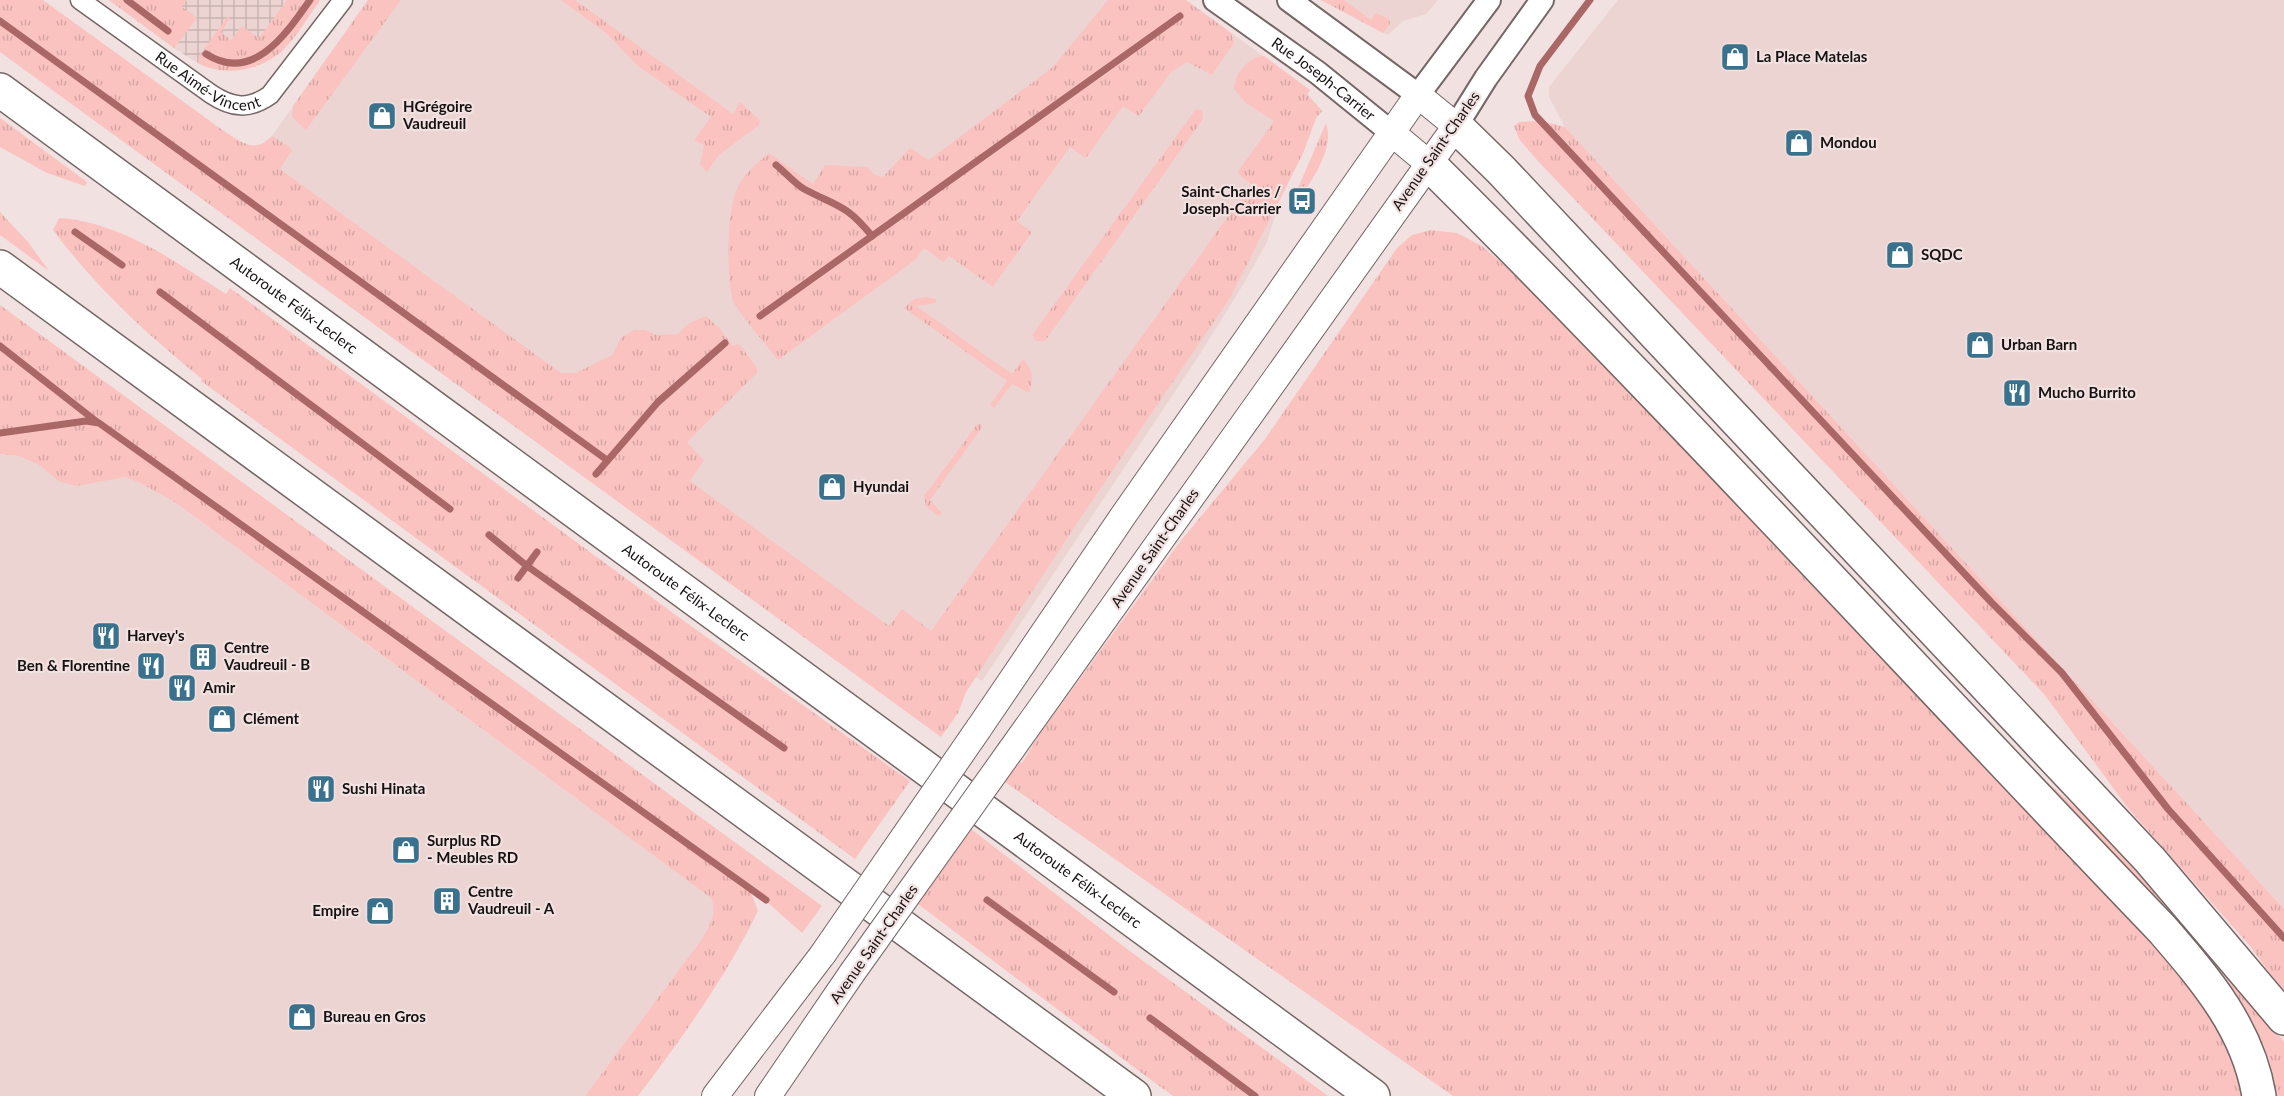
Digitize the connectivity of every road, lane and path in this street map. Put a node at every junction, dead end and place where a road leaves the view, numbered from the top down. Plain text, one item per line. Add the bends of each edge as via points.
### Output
1 (80, 0) edge
2 (343, 0) edge
3 (1215, 0) edge
4 (1289, 0) edge
5 (1489, 0) edge
6 (1542, 0) edge
7 (0, 90) edge
8 (1418, 95) junction
9 (1456, 126) junction
10 (1392, 133) junction
11 (1428, 164) junction
12 (0, 267) edge
13 (2284, 1018) edge
14 (1372, 1095) edge
15 (715, 1096) edge
16 (768, 1096) edge
17 (1134, 1096) edge
18 (2259, 1096) edge

1 - 2 street, Rue Aimé-Vincent via 211,94 230,105 242,106 253,105 270,95
3 - 10 street, Rue Joseph-Carrier via 1318,73
4 - 8 street
5 - 8 street
6 - 9 street, Avenue Saint-Charles
7 - 14 highway, Autoroute Félix-Leclerc
8 - 9 main road
8 - 10 main road
9 - 11 main road, Avenue Saint-Charles
9 - 13 highway via 2151,860
10 - 11 main road, Rue Joseph-Carrier
10 - 15 main road, bridge via 823,954
11 - 16 main road, Avenue Saint-Charles, bridge
11 - 18 highway via 1742,483 2162,929 2229,1014 2245,1047
12 - 17 highway

